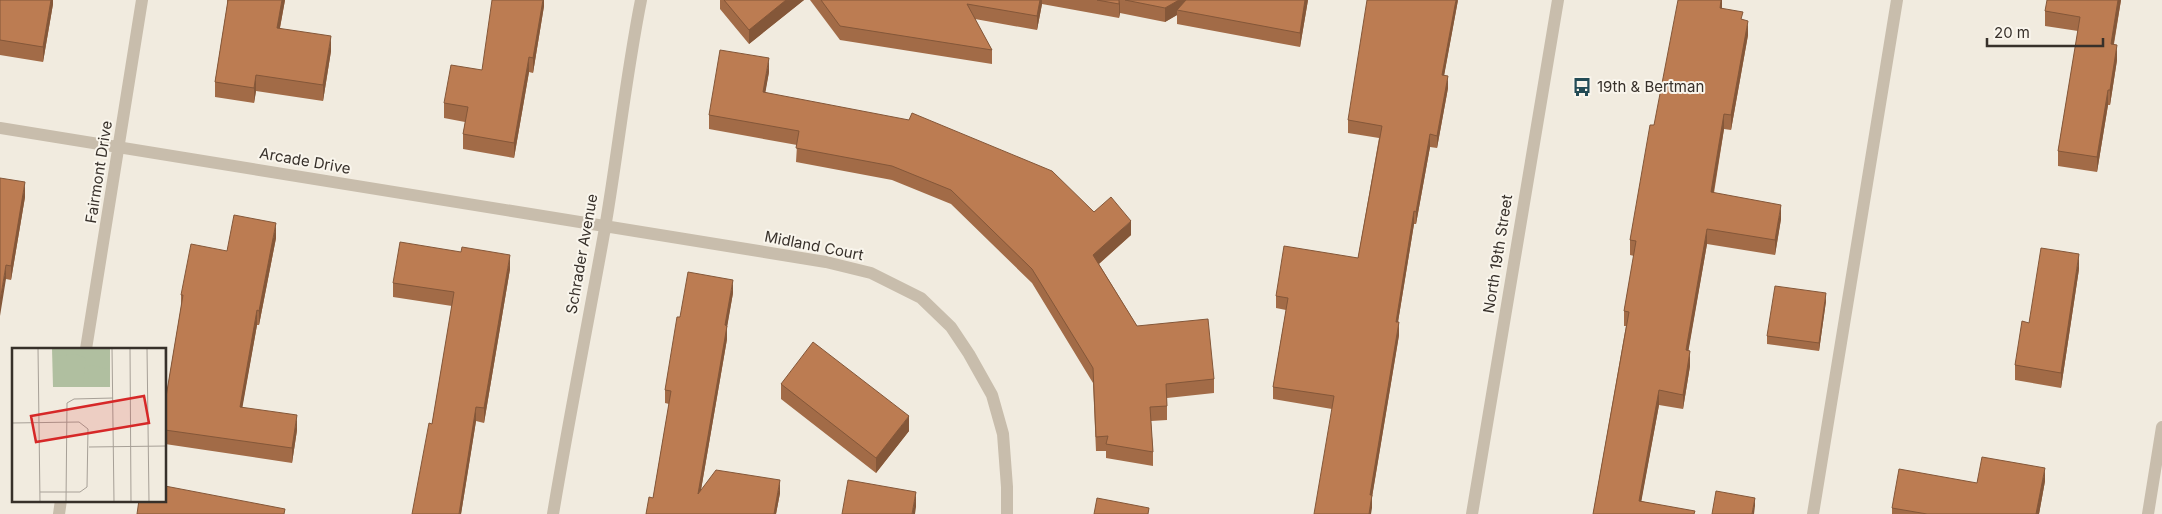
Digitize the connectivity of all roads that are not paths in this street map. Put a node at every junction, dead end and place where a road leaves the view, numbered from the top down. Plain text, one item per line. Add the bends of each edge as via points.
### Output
1 (142, 0) edge
2 (641, 0) edge
3 (1558, 0) edge
4 (1897, 0) edge
5 (0, 128) edge
6 (119, 146) junction
7 (605, 227) junction
8 (86, 348) edge
9 (2162, 427) edge
10 (553, 514) edge
11 (1006, 514) edge
12 (1472, 514) edge
13 (1813, 514) edge
14 (2148, 514) edge

1 - 6 street, Fairmont Drive
2 - 7 street, Schrader Avenue
3 - 12 street, North 19th Street
4 - 13 street
5 - 6 street, Arcade Drive
6 - 7 street, Arcade Drive
6 - 8 street, Fairmont Drive
7 - 10 street, Schrader Avenue
7 - 11 street, Midland Court via 826,262 870,273 921,298 951,327 992,395 1003,434
9 - 14 street

